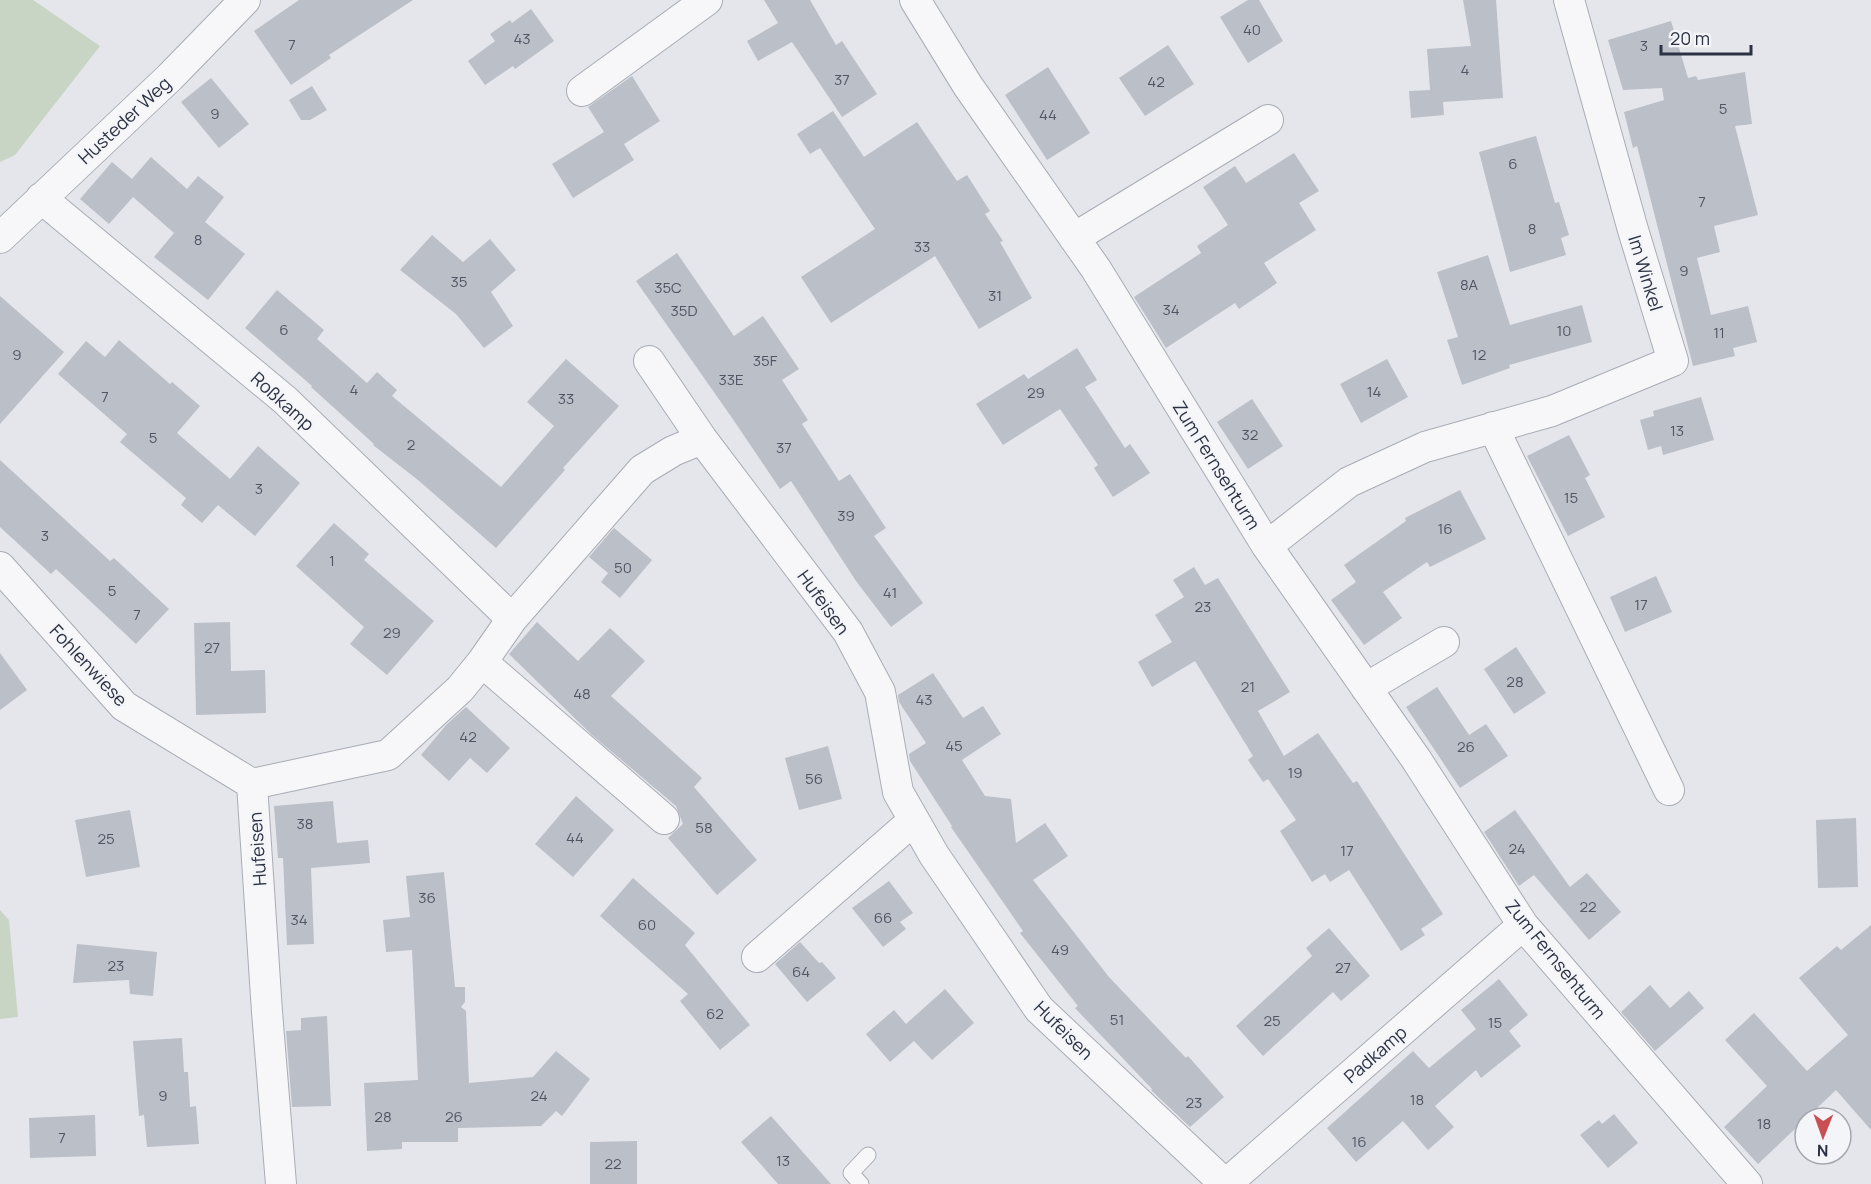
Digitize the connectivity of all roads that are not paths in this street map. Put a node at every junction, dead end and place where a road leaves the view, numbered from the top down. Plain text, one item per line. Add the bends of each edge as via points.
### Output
1 (246, 0) edge
2 (707, 0) edge
3 (915, 0) edge
4 (1569, 0) edge
5 (582, 91) dead end
6 (1268, 120) dead end
7 (41, 198) junction
8 (0, 238) edge
9 (1074, 238) junction
10 (649, 361) dead end
11 (1493, 428) junction
12 (702, 439) junction
13 (1267, 546) junction
14 (0, 567) edge
15 (512, 619) junction
16 (1444, 642) dead end
17 (482, 662) junction
18 (1366, 688) junction
19 (252, 784) junction
20 (1669, 790) dead end
21 (664, 819) dead end
22 (914, 820) junction
23 (1523, 925) junction
24 (756, 957) dead end
25 (868, 1155) dead end
26 (281, 1184) edge
27 (861, 1184) edge
28 (1226, 1184) edge
29 (1747, 1184) edge

1 - 7 street, Husteder Weg
2 - 5 street
3 - 9 street, Zum Fernsehturm via 968,86
4 - 11 street, Im Winkel via 1673,361 1552,411
6 - 9 street
7 - 8 street, Husteder Weg
7 - 15 street, Roßkamp via 285,400
9 - 13 street, Zum Fernsehturm
10 - 12 street, Hufeisen
11 - 13 street, Im Winkel via 1425,447 1349,482
11 - 20 street
12 - 15 street via 642,470
12 - 22 street, Hufeisen via 848,632 880,693 898,792
13 - 18 street, Zum Fernsehturm
14 - 19 street, Fohlenwiese via 124,706
15 - 17 street
16 - 18 street
17 - 19 street via 460,689 388,755
17 - 21 street
18 - 23 street, Zum Fernsehturm
19 - 26 street, Hufeisen
22 - 24 street
22 - 28 street, Hufeisen via 1039,1009
23 - 28 street, Padkamp
23 - 29 street, Zum Fernsehturm
25 - 27 lane via 850,1173

